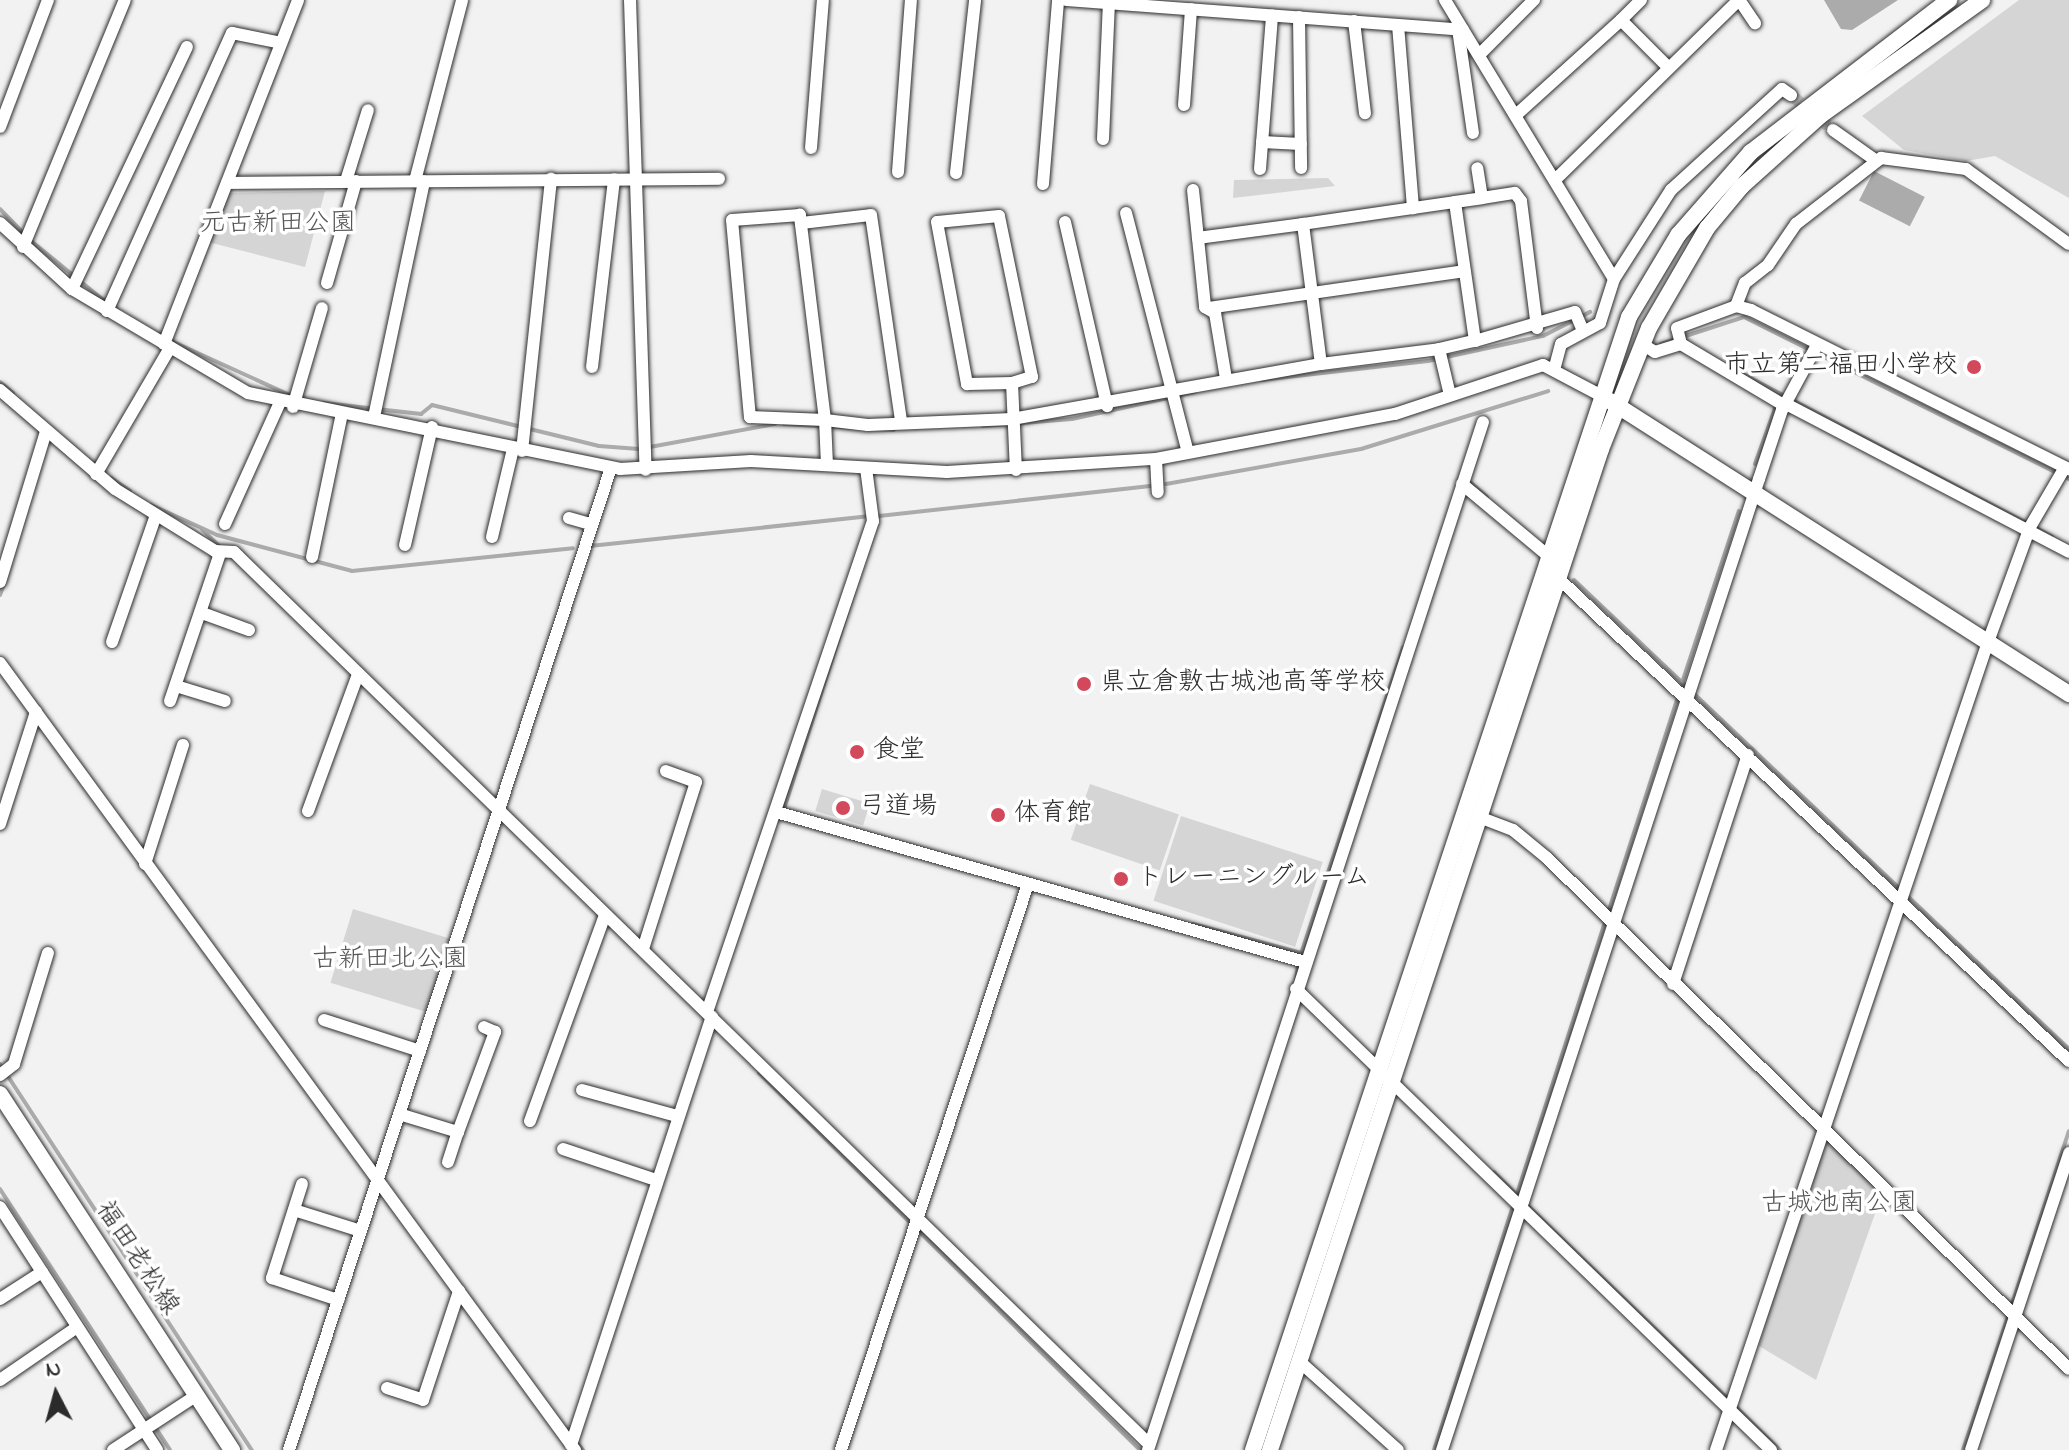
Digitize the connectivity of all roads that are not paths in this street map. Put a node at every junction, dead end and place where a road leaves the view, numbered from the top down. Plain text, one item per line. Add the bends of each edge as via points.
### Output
1 (48, 0) edge
2 (125, 0) edge
3 (298, 0) edge
4 (462, 0) edge
5 (630, 0) edge
6 (823, 0) edge
7 (911, 0) edge
8 (975, 0) edge
9 (1058, 0) edge
10 (1066, 0) edge
11 (1445, 0) edge
12 (1534, 0) edge
13 (1641, 0) edge
14 (1739, 0) edge
15 (1949, 0) edge
16 (1982, 0) edge
17 (1109, 3) junction
18 (1191, 9) junction
19 (1272, 15) junction
20 (1299, 17) junction
21 (1621, 20) junction
22 (1354, 21) junction
23 (1755, 23) dead end
24 (1398, 25) junction
25 (1460, 29) junction
26 (281, 43) junction
27 (187, 47) dead end
28 (1479, 55) junction
29 (1668, 67) junction
30 (1791, 95) dead end
31 (1184, 105) dead end
32 (368, 110) dead end
33 (1365, 113) dead end
34 (1516, 115) junction
35 (0, 127) edge
36 (1833, 130) tunnel mouth
37 (1473, 133) dead end
38 (1103, 139) dead end
39 (1262, 142) junction
40 (1301, 144) junction
41 (811, 148) dead end
42 (1875, 160) junction
43 (1301, 168) dead end
44 (1477, 168) dead end
45 (1260, 169) dead end
46 (898, 172) dead end
47 (956, 173) dead end
48 (551, 179) junction
49 (614, 179) junction
50 (638, 179) junction
51 (719, 179) dead end
52 (1556, 179) junction
53 (351, 181) junction
54 (419, 181) junction
55 (227, 183) junction
56 (1043, 184) dead end
57 (1193, 190) dead end
58 (1482, 198) junction
59 (1455, 202) junction
60 (1413, 208) junction
61 (1126, 213) dead end
62 (1065, 222) dead end
63 (0, 223) edge
64 (801, 223) junction
65 (1303, 224) junction
66 (1198, 238) junction
67 (26, 241) junction
68 (2069, 244) edge
69 (1464, 271) junction
70 (1614, 279) junction
71 (327, 283) dead end
72 (75, 284) junction
73 (1311, 293) junction
74 (1736, 306) junction
75 (109, 307) junction
76 (322, 308) dead end
77 (1208, 308) junction
78 (1579, 323) junction
79 (1537, 328) junction
80 (1680, 339) junction
81 (1475, 341) junction
82 (167, 342) junction
83 (1642, 344) junction
84 (1814, 350) junction
85 (1441, 355) junction
86 (1321, 364) junction
87 (1555, 366) junction
88 (592, 367) dead end
89 (1226, 379) junction
90 (1012, 383) junction
91 (0, 390) edge
92 (1598, 394) junction
93 (1172, 395) junction
94 (1450, 395) junction
95 (291, 401) junction
96 (1784, 401) junction
97 (1617, 405) junction
98 (1107, 406) junction
99 (375, 411) junction
100 (342, 414) junction
101 (901, 421) junction
102 (1483, 422) dead end
103 (1012, 424) junction
104 (825, 426) junction
105 (432, 427) junction
106 (49, 435) junction
107 (518, 450) junction
108 (1188, 452) junction
109 (1156, 459) junction
110 (827, 465) junction
111 (611, 468) junction
112 (866, 468) junction
113 (646, 470) junction
114 (1016, 470) junction
115 (2064, 472) edge
116 (96, 474) junction
117 (1462, 484) junction
118 (1158, 492) dead end
119 (1755, 494) junction
120 (156, 515) junction
121 (569, 518) dead end
122 (225, 524) dead end
123 (590, 524) junction
124 (2030, 526) junction
125 (492, 537) dead end
126 (405, 545) dead end
127 (223, 552) junction
128 (2069, 552) edge
129 (1546, 554) junction
130 (312, 557) dead end
131 (1558, 578) junction
132 (0, 582) edge
133 (202, 613) junction
134 (249, 630) dead end
135 (112, 642) dead end
136 (1988, 642) junction
137 (0, 663) edge
138 (356, 677) junction
139 (176, 686) junction
140 (1688, 693) junction
141 (2069, 694) edge
142 (170, 701) dead end
143 (225, 701) dead end
144 (36, 712) junction
145 (183, 745) dead end
146 (1748, 755) junction
147 (666, 771) dead end
148 (308, 811) dead end
149 (496, 811) junction
150 (776, 812) junction
151 (1479, 817) junction
152 (0, 824) edge
153 (146, 859) junction
154 (1027, 887) junction
155 (1901, 896) junction
156 (603, 918) junction
157 (1609, 918) junction
158 (643, 949) junction
159 (48, 953) dead end
160 (1301, 961) junction
161 (1673, 984) junction
162 (1297, 985) junction
163 (710, 1019) junction
164 (324, 1020) dead end
165 (484, 1027) dead end
166 (420, 1051) junction
167 (2069, 1061) edge
168 (1378, 1068) junction
169 (4, 1072) edge
170 (1391, 1082) junction
171 (582, 1090) dead end
172 (0, 1094) edge
173 (399, 1114) junction
174 (677, 1116) junction
175 (530, 1121) dead end
176 (1823, 1128) junction
177 (458, 1132) junction
178 (563, 1149) dead end
179 (2069, 1153) edge
180 (448, 1162) dead end
181 (378, 1174) junction
182 (656, 1180) junction
183 (302, 1184) dead end
184 (1519, 1202) junction
185 (0, 1207) edge
186 (294, 1210) junction
187 (4, 1222) edge
188 (914, 1222) junction
189 (361, 1231) junction
190 (42, 1272) junction
191 (459, 1291) junction
192 (0, 1299) edge
193 (338, 1300) junction
194 (2011, 1313) junction
195 (77, 1327) junction
196 (1299, 1361) junction
197 (2069, 1369) edge
198 (0, 1380) edge
199 (387, 1388) dead end
200 (197, 1395) junction
201 (1730, 1404) junction
202 (149, 1426) junction
203 (573, 1442) edge
204 (1148, 1447) edge
205 (113, 1450) edge
206 (157, 1450) edge
207 (232, 1450) edge
208 (289, 1450) edge
209 (841, 1450) edge
210 (1253, 1450) edge
211 (1270, 1450) edge
212 (1398, 1450) edge
213 (1442, 1450) edge
214 (1716, 1450) edge
215 (1771, 1450) edge
216 (1971, 1450) edge

1 - 35 street
2 - 67 street
3 - 26 street
4 - 54 street
5 - 50 street
6 - 41 street
7 - 46 street
8 - 47 street
9 - 56 street
10 - 17 street
11 - 25 street
12 - 28 street
13 - 21 street
14 - 23 street
14 - 29 street
15 - 92 street via 1783,123 1709,194 1652,274
16 - 83 street via 1821,115 1742,186 1707,228
17 - 18 street
17 - 38 street
18 - 19 street
18 - 31 street
19 - 20 street
19 - 39 street
20 - 22 street
20 - 40 street
21 - 29 street
21 - 34 street
22 - 24 street
22 - 33 street
24 - 25 street
24 - 60 street
25 - 28 street
25 - 37 street
26 - 55 street
26 - 75 street via 232,33
27 - 72 street
28 - 34 street
29 - 52 street
30 - 70 street via 1782,89 1671,190
32 - 53 street
34 - 52 street
36 - 42 street
39 - 40 street
39 - 45 street
40 - 43 street
42 - 68 street via 1966,169
42 - 74 street via 1796,224 1768,265 1745,283
44 - 58 street
48 - 49 street
48 - 54 street
48 - 107 street via 525,429
49 - 50 street
49 - 88 street
50 - 51 street
50 - 113 street
52 - 70 street
53 - 54 street
53 - 55 street
53 - 71 street
54 - 99 street
55 - 82 street
57 - 66 street
58 - 59 street
58 - 79 street via 1515,193 1521,201
59 - 60 street
59 - 69 street
60 - 65 street
61 - 93 street
62 - 98 street
63 - 67 street
64 - 101 street via 871,215
64 - 104 street
64 - 104 street via 800,215 732,220 750,417
65 - 66 street
65 - 73 street
66 - 77 street
67 - 72 street
69 - 73 street
69 - 81 street
70 - 78 street via 1600,323
72 - 75 street
73 - 77 street
73 - 86 street
74 - 80 street via 1677,328
74 - 84 street
75 - 82 street
76 - 95 street
77 - 89 street via 1215,313
78 - 79 street
78 - 87 street via 1561,344
79 - 81 street
80 - 83 street via 1655,352
80 - 96 street
81 - 85 street
82 - 95 street via 248,393
82 - 116 street
83 - 97 street
84 - 96 street
84 - 115 street
85 - 86 street
85 - 94 street
86 - 89 street
87 - 92 street
87 - 94 street
89 - 93 street
90 - 90 street via 967,384 937,222 999,216 1032,377
90 - 103 street
91 - 106 street
92 - 97 street
92 - 129 street
93 - 98 street
93 - 108 street
94 - 108 street via 1381,417
95 - 100 street
95 - 122 street
96 - 119 street
96 - 124 street
97 - 119 street
97 - 131 street
98 - 103 street
99 - 100 street
99 - 105 street
100 - 130 street
101 - 103 street
101 - 104 street
102 - 117 street
103 - 114 street
104 - 110 street
105 - 107 street
105 - 126 street
106 - 116 street
106 - 132 street
107 - 111 street
107 - 125 street
108 - 109 street
109 - 114 street
109 - 118 street
110 - 112 street
110 - 113 street via 751,461
111 - 113 street
111 - 123 street
112 - 114 street
112 - 150 street via 872,515
115 - 124 street
116 - 120 street
117 - 129 street
117 - 160 street
119 - 136 street
119 - 140 street
120 - 127 street
120 - 135 street
121 - 123 street
123 - 149 street
124 - 128 street
124 - 136 street
127 - 133 street
127 - 138 street
129 - 168 street
131 - 140 street
131 - 151 street
133 - 134 street
133 - 139 street
136 - 141 street
136 - 155 street
137 - 144 street
138 - 148 street
138 - 149 street
139 - 142 street
139 - 143 street
140 - 146 street
140 - 157 street
144 - 152 street
144 - 153 street
145 - 153 street
146 - 155 street
146 - 161 street
147 - 158 street via 696,782
149 - 156 street
149 - 166 street
150 - 154 street
150 - 163 street
151 - 157 street via 1513,830
151 - 170 street
153 - 181 street
154 - 160 street
154 - 188 street
155 - 167 street
155 - 176 street
156 - 158 street
156 - 175 street
157 - 161 street
157 - 184 street
158 - 163 street
159 - 169 street
160 - 162 street
161 - 176 street
162 - 168 street
162 - 204 street
163 - 174 street
163 - 188 street
164 - 166 street
165 - 177 street via 495,1032
166 - 173 street
168 - 170 street
168 - 210 street
170 - 184 street
170 - 196 street
171 - 174 street
172 - 200 street, 福田老松線
173 - 177 street
173 - 181 street
174 - 182 street
176 - 194 street
176 - 201 street
177 - 180 street
178 - 182 street
179 - 194 street
181 - 189 street
181 - 191 street
182 - 203 street
183 - 186 street
184 - 201 street
184 - 213 street
185 - 187 street
186 - 189 street
186 - 193 street via 272,1278
187 - 190 street
188 - 204 street
188 - 209 street
189 - 193 street
190 - 192 street
190 - 195 street
191 - 199 street via 423,1400
191 - 203 street
193 - 208 street
194 - 197 street
194 - 216 street
195 - 198 street
195 - 202 street
196 - 211 street
196 - 212 street
200 - 202 street
200 - 207 street, 福田老松線
201 - 214 street
201 - 215 street
202 - 205 street
202 - 206 street

